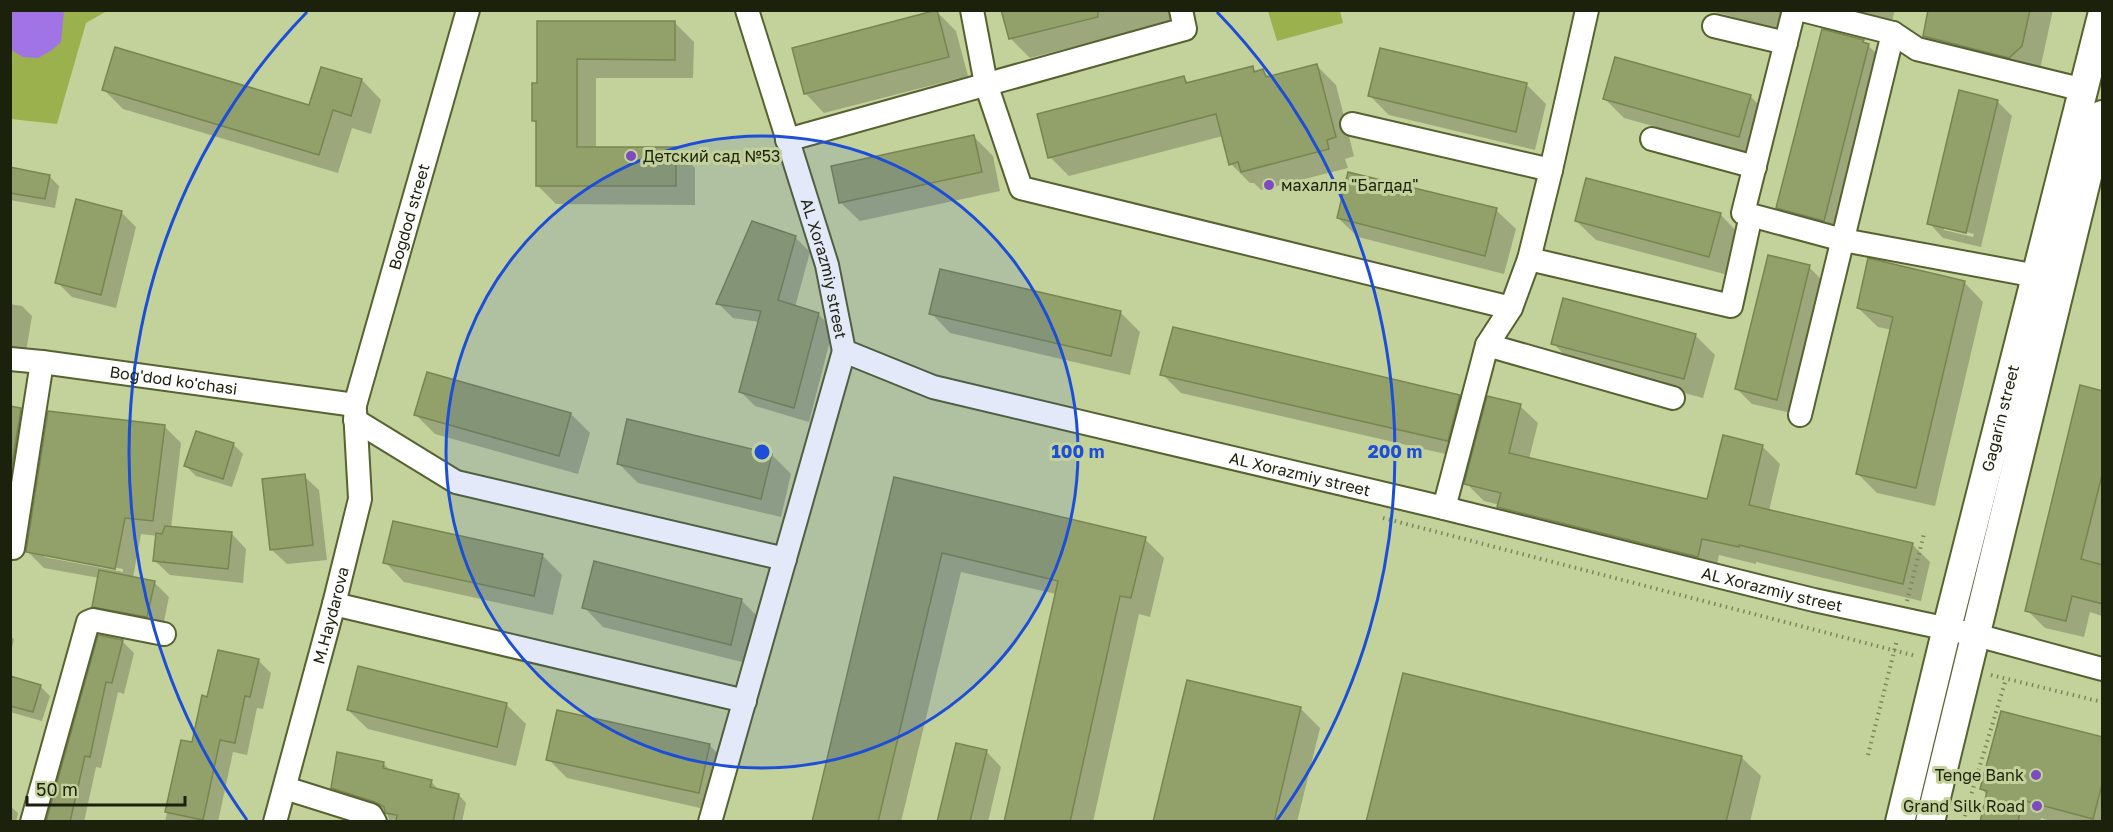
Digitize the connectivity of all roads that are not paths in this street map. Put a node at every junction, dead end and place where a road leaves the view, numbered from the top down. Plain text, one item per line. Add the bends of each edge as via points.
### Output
1 (468, 10) edge
2 (972, 10) edge
3 (1181, 10) edge
4 (1587, 10) edge
5 (1794, 10) edge
6 (1802, 10) edge
7 (754, 12) edge
8 (2103, 16) edge
9 (1714, 26) dead end
10 (1893, 33) junction
11 (1786, 43) junction
12 (986, 84) junction
13 (2084, 90) junction
14 (2103, 115) edge
15 (1352, 124) dead end
16 (1652, 139) dead end
17 (787, 140) junction
18 (1755, 167) junction
19 (1551, 170) junction
20 (1750, 215) junction
21 (1843, 240) junction
22 (1528, 260) junction
23 (2037, 276) junction
24 (1511, 308) junction
25 (1487, 345) junction
26 (844, 351) junction
27 (10, 359) edge
28 (42, 362) junction
29 (1673, 398) dead end
30 (355, 412) junction
31 (1800, 415) dead end
32 (1444, 508) junction
33 (13, 548) dead end
34 (785, 559) junction
35 (334, 604) junction
36 (1947, 628) junction
37 (164, 634) dead end
38 (1976, 634) junction
39 (2103, 669) edge
40 (745, 701) junction
41 (285, 788) junction
42 (32, 822) edge
43 (275, 822) edge
44 (375, 822) edge
45 (711, 822) edge
46 (1900, 822) edge
47 (1929, 822) edge

1 - 30 street, Bogdod street
2 - 12 street
3 - 12 street via 1185,29
4 - 19 street
5 - 11 street
6 - 10 street
7 - 17 street, AL Xorazmiy street
8 - 13 main road, Gagarin street
9 - 11 street
10 - 13 street via 1917,49
10 - 21 street
11 - 18 street
12 - 17 street
12 - 24 street via 1021,188
13 - 23 main road, Gagarin street
14 - 38 main road, Gagarin street
15 - 19 street
16 - 18 street
17 - 26 street, AL Xorazmiy street via 827,265
18 - 20 street via 1743,213
19 - 22 street
20 - 21 street
20 - 22 street via 1731,306
21 - 23 street
21 - 31 street
22 - 24 street
23 - 36 main road, Gagarin street
24 - 25 street
25 - 29 street
25 - 32 street
26 - 32 street, AL Xorazmiy street via 933,387
26 - 34 street
27 - 28 street, Bog'dod ko'chasi
28 - 30 street, Bog'dod ko'chasi
28 - 33 street
30 - 34 street via 456,482
30 - 35 street, M.Haydarova via 360,499
32 - 36 street, AL Xorazmiy street via 1814,600
34 - 40 street
35 - 40 street
35 - 41 street, M.Haydarova
36 - 38 street, AL Xorazmiy street
36 - 46 main road, Gagarin street
37 - 42 street via 88,622
38 - 39 street, AL Xorazmiy street
38 - 47 main road, Gagarin street
40 - 45 street
41 - 43 street, M.Haydarova
41 - 44 street via 371,815

